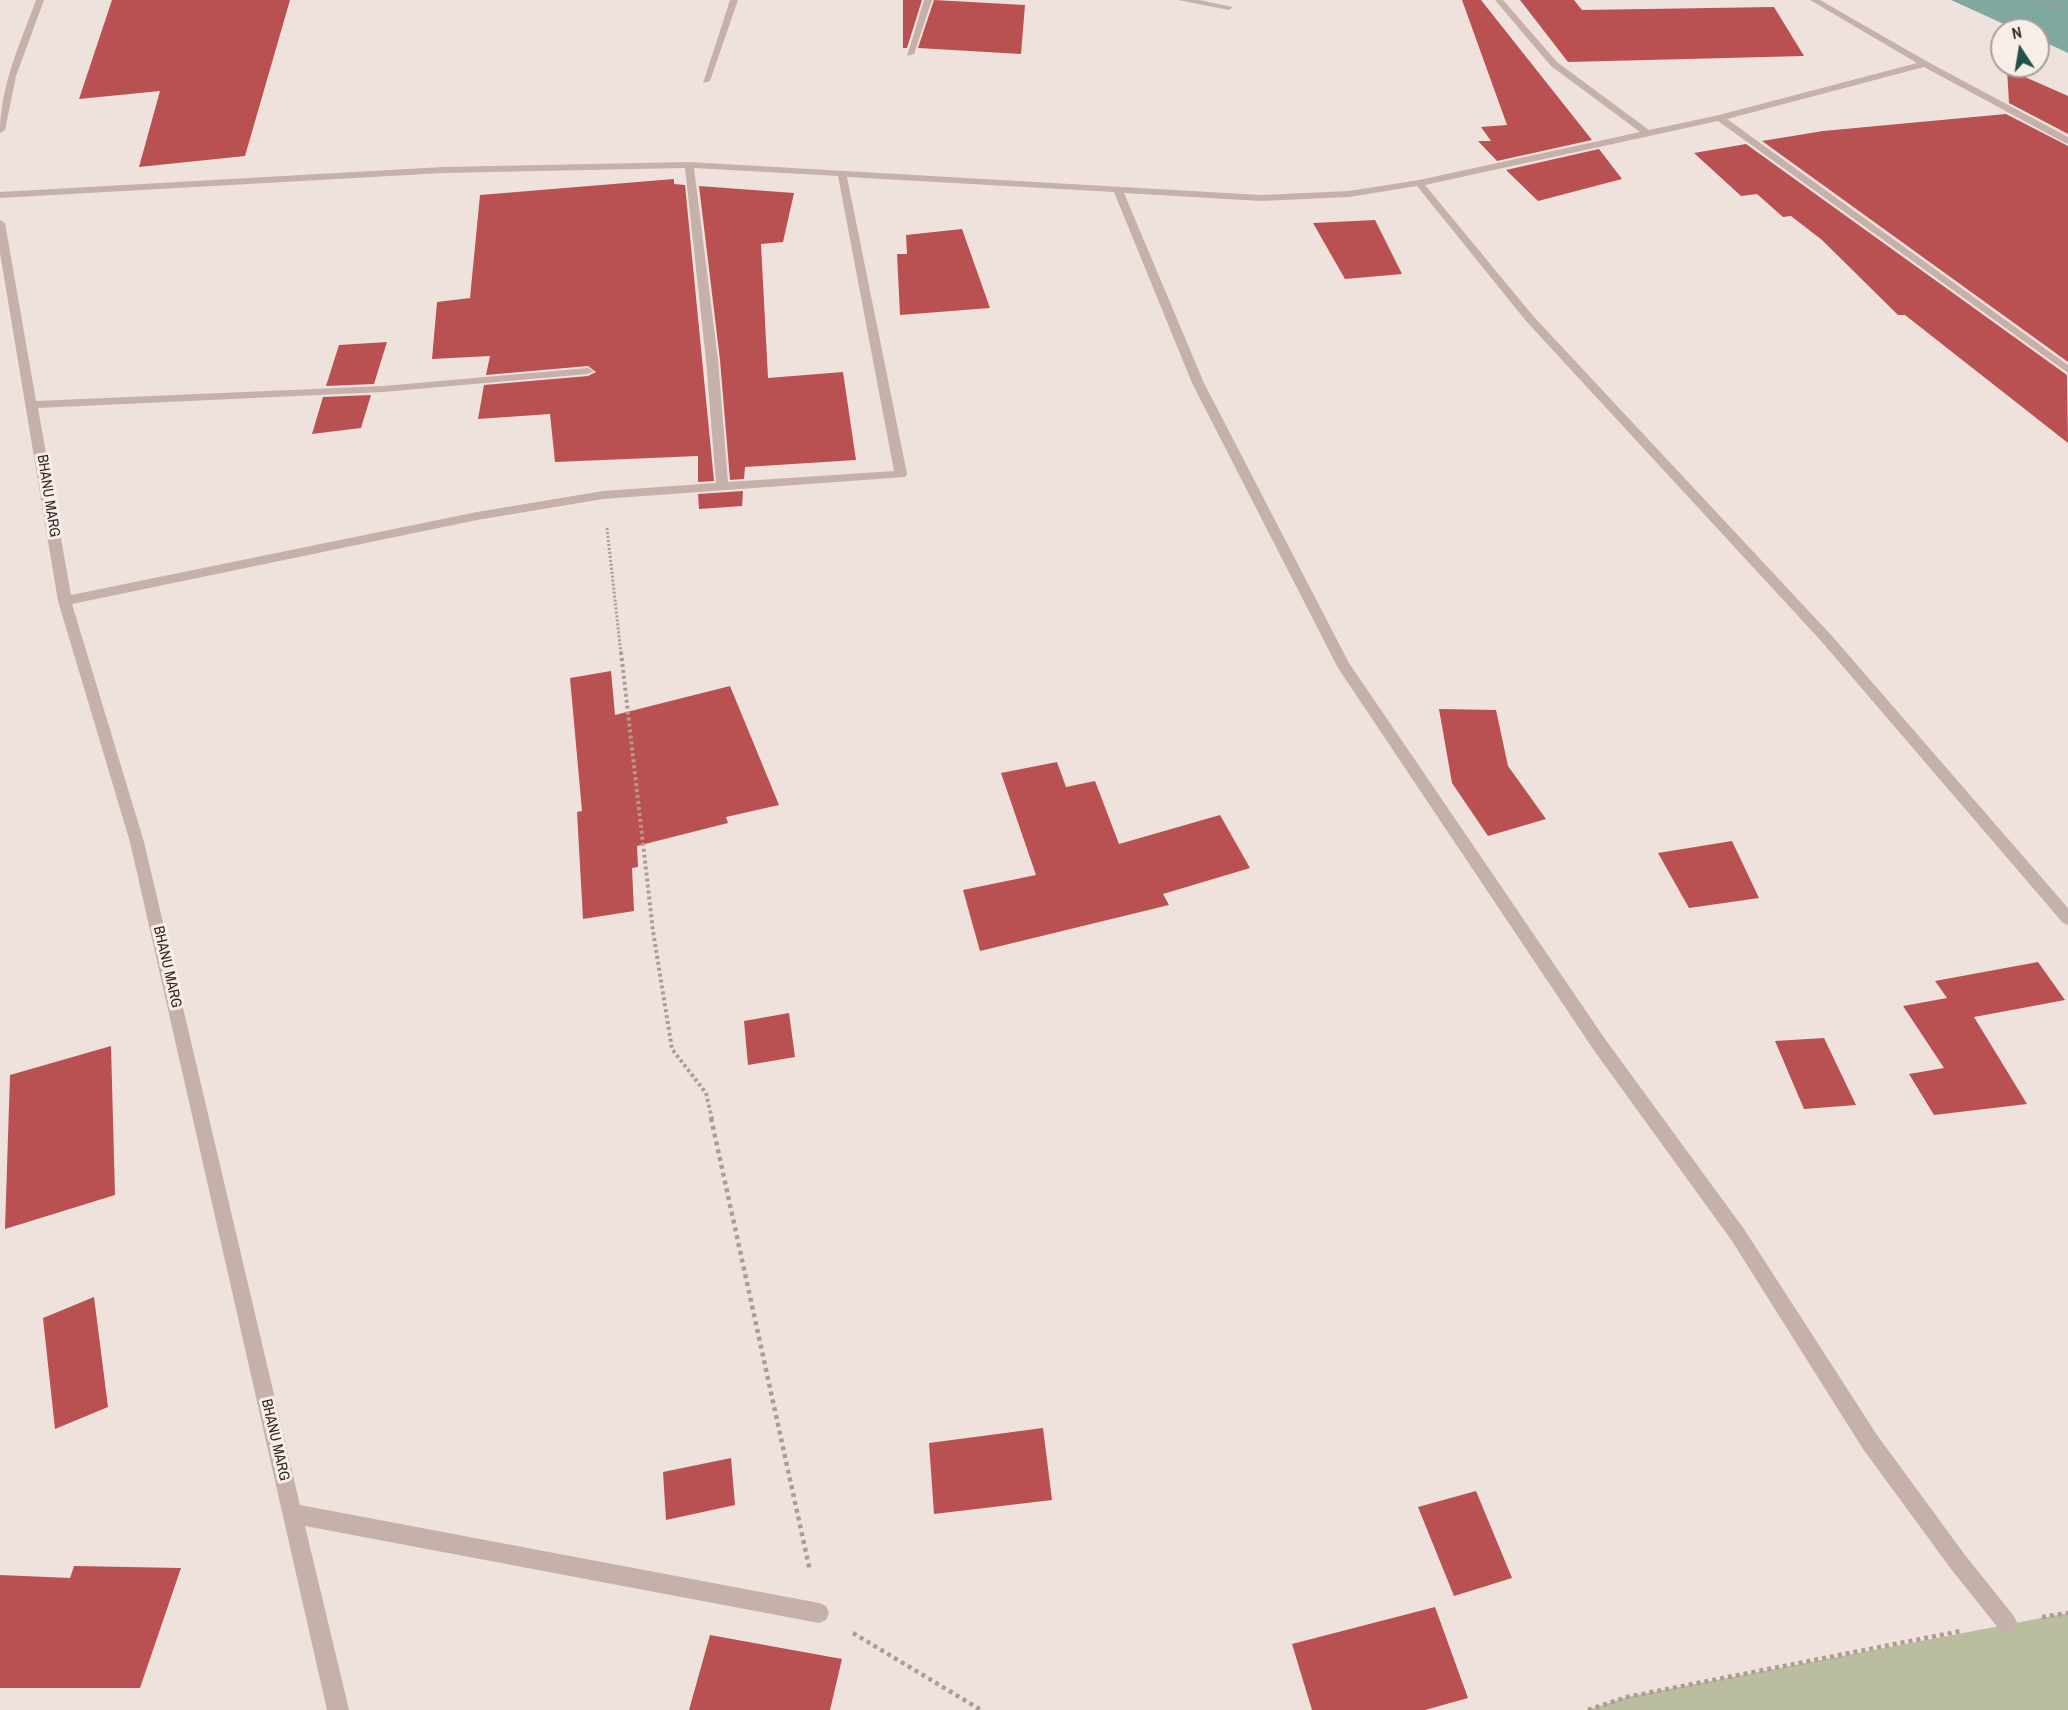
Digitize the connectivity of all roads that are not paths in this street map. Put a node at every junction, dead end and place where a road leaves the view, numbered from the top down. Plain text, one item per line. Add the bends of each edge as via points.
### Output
1 (40, 0) edge
2 (735, 0) edge
3 (928, 0) edge
4 (1182, 0) edge
5 (1499, 0) edge
6 (1814, 0) edge
7 (1228, 7) dead end
8 (910, 54) dead end
9 (1925, 64) junction
10 (706, 81) dead end
11 (1720, 118) junction
12 (0, 130) edge
13 (1647, 133) junction
14 (2068, 141) edge
15 (688, 165) junction
16 (842, 174) junction
17 (1419, 183) junction
18 (1118, 190) junction
19 (0, 195) edge
20 (0, 223) edge
21 (2068, 370) edge
22 (588, 372) dead end
23 (33, 405) junction
24 (722, 486) junction
25 (64, 601) junction
26 (2068, 920) edge
27 (292, 1513) junction
28 (819, 1613) road end
29 (2006, 1623) road end
30 (338, 1710) edge

1 - 12 street via 12,76
2 - 10 street
3 - 8 street
4 - 7 street
5 - 13 street via 1554,64
6 - 9 street
9 - 11 street
9 - 14 street
11 - 13 street
11 - 21 street
13 - 17 street
15 - 16 street
15 - 19 street via 443,170
15 - 24 street via 712,360
16 - 18 street
16 - 24 street via 902,474
17 - 18 street via 1349,194 1260,198
17 - 26 street via 1530,319 1827,639
18 - 29 street via 1198,383 1343,665 1599,1044 1738,1235 1870,1442
20 - 23 street, BHANU MARG
22 - 23 street via 382,389
23 - 25 street, BHANU MARG
24 - 25 street via 603,495 420,527
25 - 27 street, BHANU MARG via 137,842
27 - 28 street
27 - 30 street, BHANU MARG

